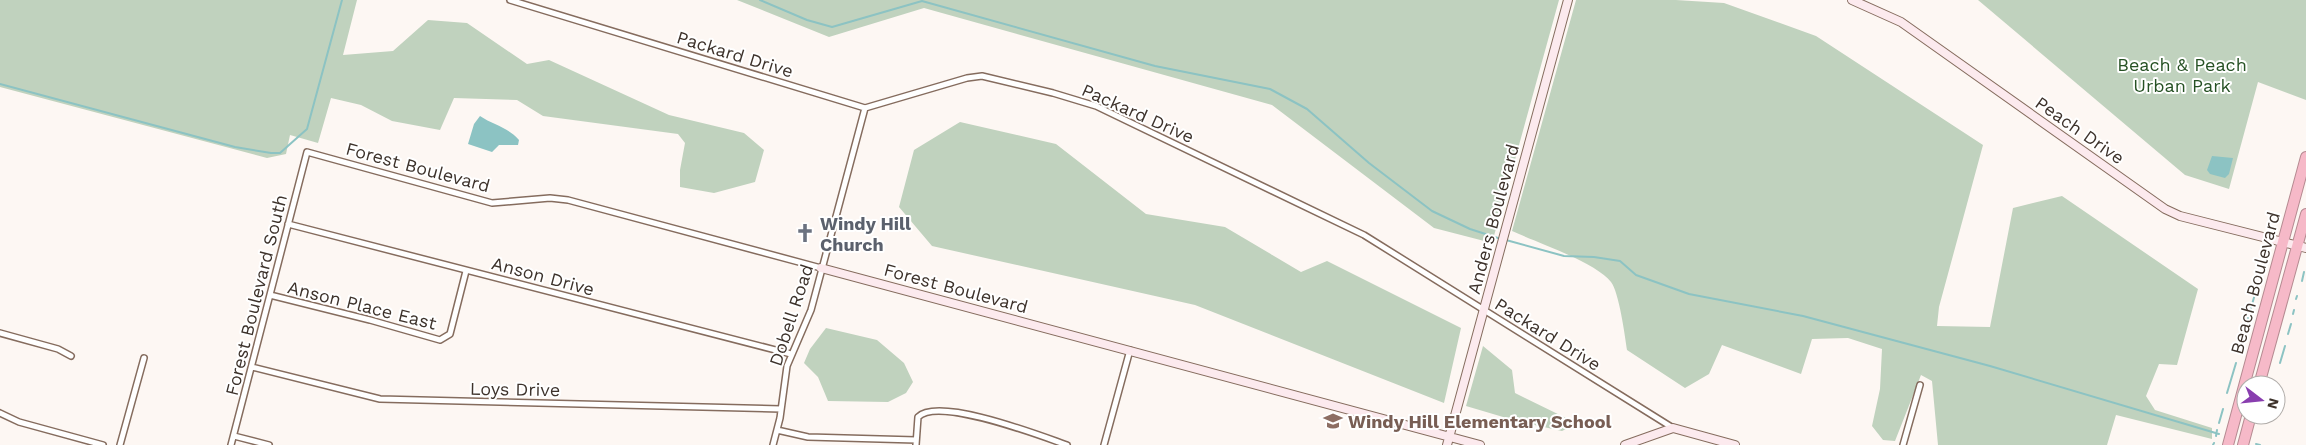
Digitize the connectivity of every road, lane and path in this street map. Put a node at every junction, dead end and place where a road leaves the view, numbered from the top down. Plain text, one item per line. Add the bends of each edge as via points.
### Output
1 (510, 0) edge
2 (1568, 0) edge
3 (1852, 0) edge
4 (865, 108) junction
5 (307, 152) joint
6 (2306, 158) edge
7 (2306, 214) edge
8 (288, 224) junction
9 (2283, 242) junction
10 (2302, 247) edge
11 (821, 268) junction
12 (466, 271) junction
13 (270, 296) junction
14 (1484, 310) junction
15 (0, 333) edge
16 (1130, 350) junction
17 (791, 354) junction
18 (71, 356) dead end
19 (144, 358) dead end
20 (252, 366) junction
21 (2263, 375) edge
22 (1920, 385) dead end
23 (781, 409) junction
24 (0, 413) edge
25 (2248, 425) edge
26 (1674, 428) junction
27 (777, 430) junction
28 (234, 436) junction
29 (1450, 436) junction
30 (916, 442) edge
31 (103, 445) edge
32 (120, 445) edge
33 (231, 445) edge
34 (268, 445) edge
35 (773, 445) edge
36 (1067, 445) edge
37 (1104, 445) edge
38 (1447, 445) edge
39 (1480, 445) edge
40 (1625, 445) edge
41 (1735, 445) edge
42 (1903, 445) edge
43 (2228, 445) edge
44 (2243, 445) edge

1 - 4 street, Packard Drive
2 - 14 street, Anders Boulevard
3 - 9 street, Peach Drive via 1901,22 2165,209 2180,216
4 - 11 street, Dobell Road
4 - 14 street, Packard Drive via 982,76 1085,101 1364,235
5 - 8 street, Forest Boulevard South
5 - 11 street, Forest Boulevard via 492,203 550,198 568,200
6 - 9 highway, Beach Boulevard
7 - 10 highway
8 - 12 street, Anson Drive
8 - 13 street, Forest Boulevard South
9 - 10 street, Peach Drive
9 - 43 highway, Beach Boulevard
10 - 21 highway
11 - 16 street, Forest Boulevard
11 - 17 street, Dobell Road via 808,319
12 - 13 street, Anson Place East via 448,337 440,340
12 - 17 street, Anson Drive
13 - 20 street, Forest Boulevard South
14 - 26 street, Packard Drive
14 - 29 street, Anders Boulevard
15 - 18 street via 58,349
16 - 29 street, Forest Boulevard
16 - 37 street
17 - 23 street, Dobell Road
19 - 32 street
20 - 23 street, Loys Drive via 380,399
20 - 28 street, Forest Boulevard South
22 - 42 street
23 - 27 street, Dobell Road
24 - 31 street via 19,422
25 - 44 highway
26 - 40 street
26 - 41 street
27 - 30 street via 808,437
27 - 35 street, Dobell Road
28 - 33 street, Forest Boulevard South
28 - 34 street
29 - 38 street, Anders Boulevard
29 - 39 street, Forest Boulevard
30 - 36 street via 918,417 931,412 974,415

